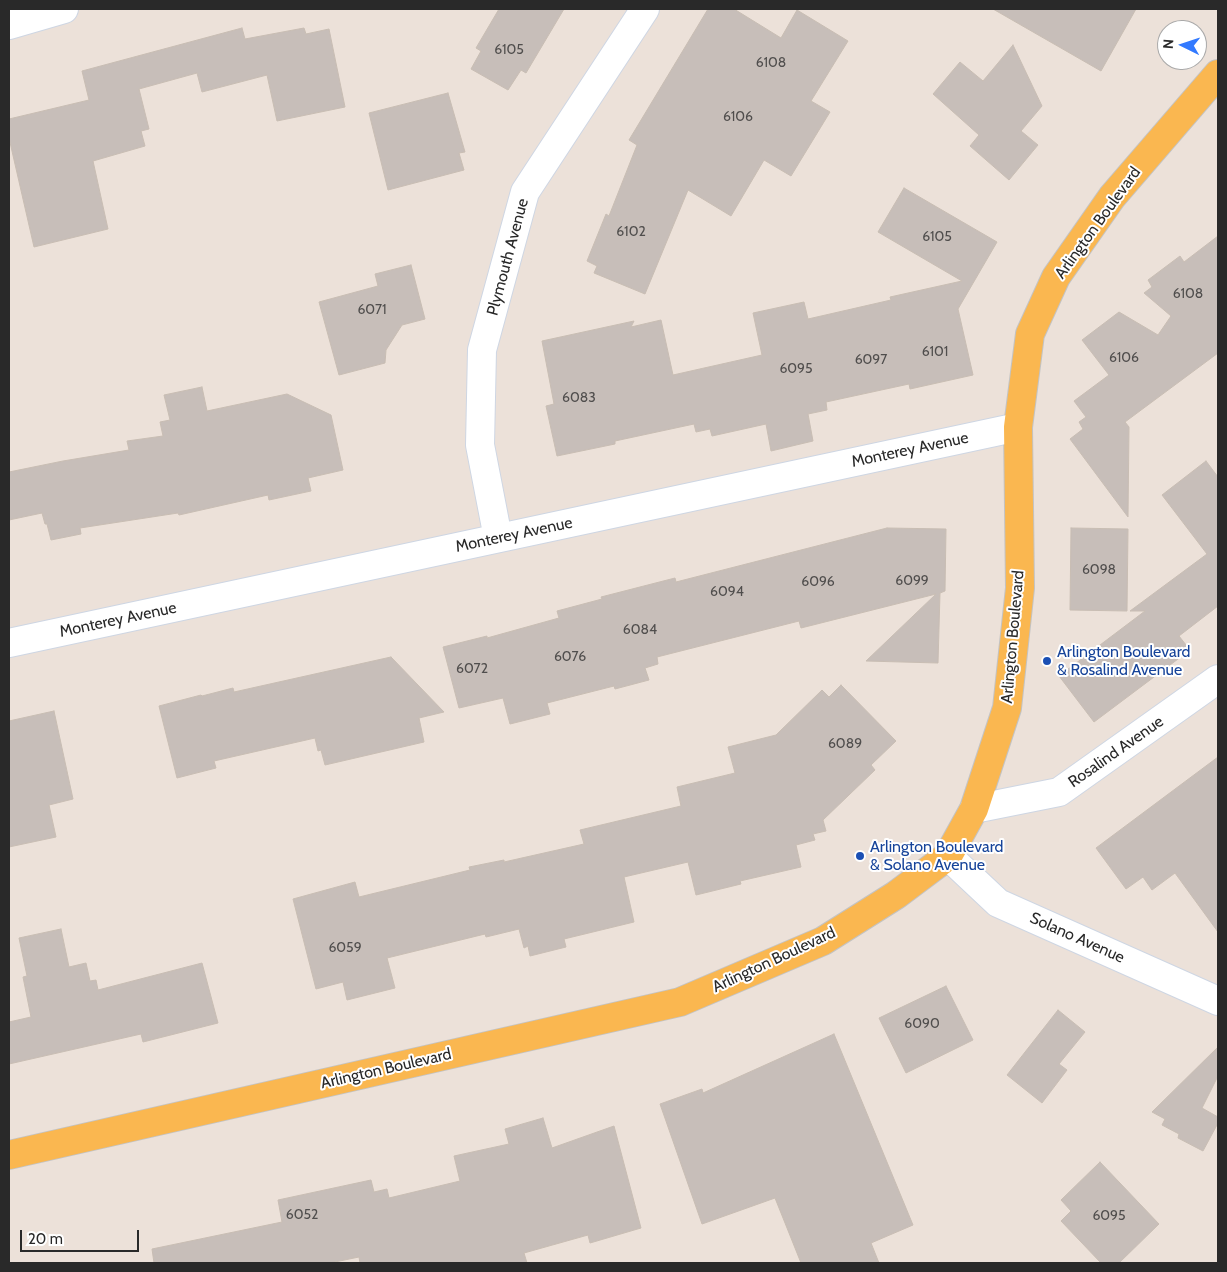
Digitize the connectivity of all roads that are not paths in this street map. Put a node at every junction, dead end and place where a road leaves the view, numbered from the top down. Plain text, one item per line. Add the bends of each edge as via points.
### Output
1 (64, 9) edge
2 (645, 9) edge
3 (9, 25) edge
4 (1218, 74) edge
5 (1018, 427) junction
6 (498, 538) junction
7 (9, 643) edge
8 (1218, 679) edge
9 (974, 809) junction
10 (948, 856) junction
11 (1218, 1000) edge
12 (9, 1155) edge

1 - 3 street
2 - 6 street, Plymouth Avenue via 525,192 482,350 480,444
4 - 5 main road, Arlington Boulevard via 1112,197 1056,278 1030,334
5 - 6 street, Monterey Avenue
5 - 9 main road, Arlington Boulevard via 1020,588 1007,708
6 - 7 street, Monterey Avenue
8 - 9 street, Rosalind Avenue via 1059,792
9 - 10 main road, Arlington Boulevard
10 - 11 street, Solano Avenue via 998,903
10 - 12 main road, Arlington Boulevard via 823,942 680,1002

